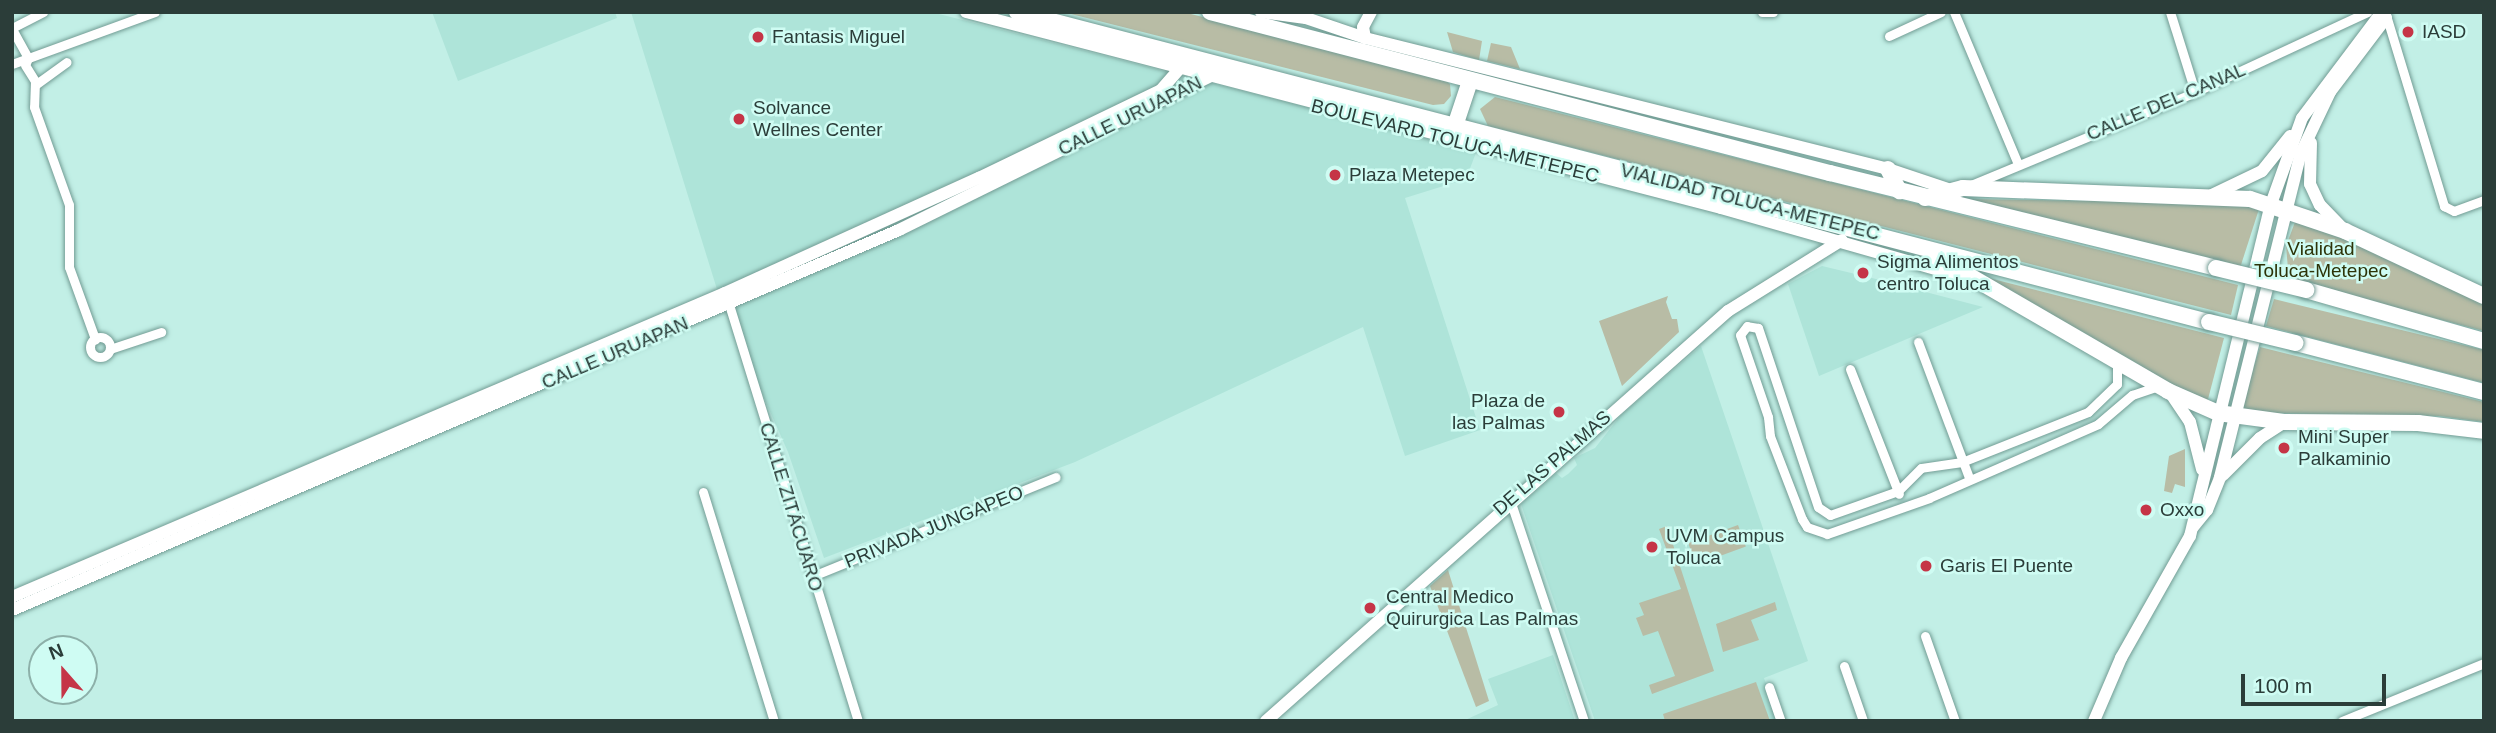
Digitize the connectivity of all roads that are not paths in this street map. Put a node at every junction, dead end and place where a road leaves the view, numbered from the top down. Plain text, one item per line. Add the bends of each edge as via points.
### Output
1 (43, 12) edge
2 (155, 12) edge
3 (966, 12) edge
4 (1017, 12) edge
5 (1210, 12) edge
6 (1326, 12) edge
7 (1371, 12) edge
8 (1762, 12) edge
9 (1773, 12) edge
10 (1941, 12) edge
11 (1954, 12) edge
12 (2170, 12) edge
13 (2367, 12) edge
14 (2385, 13) edge
15 (138, 15) edge
16 (1306, 18) junction
17 (1263, 19) edge
18 (1283, 19) joint
19 (12, 29) edge
20 (1889, 36) dead end
21 (1360, 37) junction
22 (1335, 45) junction
23 (1134, 50) junction
24 (1380, 57) junction
25 (27, 61) junction
26 (67, 62) dead end
27 (12, 64) edge
28 (1179, 69) junction
29 (1209, 77) junction
30 (1470, 81) junction
31 (35, 85) junction
32 (2195, 92) junction
33 (2302, 118) junction
34 (2316, 118) junction
35 (1455, 126) junction
36 (1477, 139) junction
37 (2018, 164) junction
38 (1888, 169) junction
39 (1956, 189) junction
40 (1702, 191) junction
41 (1899, 191) junction
42 (2207, 197) junction
43 (1925, 198) junction
44 (2484, 200) edge
45 (2278, 207) junction
46 (1721, 208) junction
47 (1819, 227) junction
48 (1856, 230) junction
49 (2345, 231) junction
50 (1839, 241) junction
51 (1918, 246) junction
52 (1983, 284) junction
53 (2484, 296) edge
54 (727, 299) junction
55 (161, 332) dead end
56 (94, 339) junction
57 (2484, 341) edge
58 (1918, 342) dead end
59 (110, 349) junction
60 (2117, 361) junction
61 (1850, 369) dead end
62 (2117, 384) junction
63 (2164, 388) junction
64 (2484, 392) edge
65 (2132, 395) junction
66 (2101, 404) junction
67 (1785, 411) junction
68 (2115, 413) junction
69 (2218, 413) junction
70 (1768, 417) junction
71 (2236, 417) junction
72 (2285, 422) junction
73 (2484, 431) edge
74 (1798, 450) junction
75 (1780, 456) junction
76 (1962, 462) junction
77 (1056, 477) dead end
78 (2203, 477) junction
79 (2220, 477) junction
80 (1969, 478) junction
81 (1898, 491) junction
82 (703, 492) dead end
83 (1510, 500) junction
84 (1903, 504) junction
85 (2193, 527) junction
86 (813, 576) junction
87 (56, 585) junction
88 (12, 597) edge
89 (12, 610) edge
90 (1925, 636) dead end
91 (2484, 663) edge
92 (1844, 666) dead end
93 (1769, 687) dead end
94 (774, 721) edge
95 (858, 721) edge
96 (1266, 721) edge
97 (1584, 721) edge
98 (1781, 721) edge
99 (1863, 721) edge
100 (1955, 721) edge
101 (2094, 721) edge
102 (2342, 721) edge

1 - 19 street
2 - 15 street
3 - 23 main road, BOULEVARD TOLUCA-METEPEC
4 - 23 highway, VIALIDAD TOLUCA-METEPEC
5 - 17 highway
6 - 16 main road
7 - 21 main road
8 - 9 street
10 - 20 street
11 - 37 street
12 - 32 street
13 - 32 street, CALLE DEL CANAL
14 - 33 main road
14 - 34 main road
14 - 44 street via 2444,206 2454,211
15 - 25 street
16 - 18 main road
16 - 21 main road
17 - 18 highway
17 - 22 highway
19 - 25 street
21 - 22 highway
21 - 24 highway
21 - 38 main road
22 - 24 highway
23 - 28 main road, BOULEVARD TOLUCA-METEPEC
23 - 35 highway, VIALIDAD TOLUCA-METEPEC
24 - 30 highway
25 - 27 street
25 - 31 street
26 - 31 street
28 - 29 main road, BOULEVARD TOLUCA-METEPEC
28 - 54 main road, CALLE URUAPAN via 1161,90
29 - 36 main road, BOULEVARD TOLUCA-METEPEC
29 - 54 main road, CALLE URUAPAN via 899,230
30 - 35 highway
30 - 41 highway
31 - 56 street via 34,107 71,214 69,267
32 - 37 street, CALLE DEL CANAL
33 - 42 main road via 2262,171
33 - 45 main road
34 - 45 main road
34 - 49 main road via 2309,184 2320,205
35 - 36 highway, VIALIDAD TOLUCA-METEPEC
36 - 40 highway, VIALIDAD TOLUCA-METEPEC
36 - 46 main road, BOULEVARD TOLUCA-METEPEC
37 - 39 street, CALLE DEL CANAL
38 - 39 main road
38 - 41 highway
39 - 42 highway
39 - 43 highway
40 - 46 highway
40 - 47 highway, VIALIDAD TOLUCA-METEPEC
41 - 43 highway
42 - 45 highway
43 - 57 highway, bridge via 2306,290
45 - 49 highway
45 - 69 main road
45 - 71 main road
46 - 47 main road, BOULEVARD TOLUCA-METEPEC
47 - 48 highway, VIALIDAD TOLUCA-METEPEC
47 - 50 main road, BOULEVARD TOLUCA-METEPEC
48 - 50 main road, DE LAS PALMAS
48 - 51 highway, VIALIDAD TOLUCA-METEPEC
49 - 53 highway
50 - 52 main road, BOULEVARD TOLUCA-METEPEC
50 - 83 main road, DE LAS PALMAS via 1728,310
51 - 52 highway
51 - 64 highway, VIALIDAD TOLUCA-METEPEC, bridge
52 - 60 highway
54 - 86 street, CALLE ZITÁCUARO
54 - 87 main road, CALLE URUAPAN
55 - 59 street
56 - 59 street via 107,340
56 - 59 street via 90,345 94,355 104,356
58 - 76 street
60 - 62 street
60 - 63 highway
61 - 81 street
62 - 65 street
62 - 66 street
63 - 65 street
63 - 69 highway
63 - 78 main road via 2190,422
65 - 68 street
66 - 68 street
66 - 76 street
67 - 70 street
67 - 70 street via 1758,328 1747,326 1740,335
67 - 74 street via 1794,425
68 - 80 street
69 - 71 highway
69 - 78 main road
70 - 75 street via 1768,430
71 - 72 highway
71 - 79 main road
72 - 73 highway via 2418,423
72 - 79 main road via 2253,443
74 - 75 street
74 - 81 street via 1818,508 1826,514
75 - 84 street via 1802,519 1816,532 1838,531
76 - 80 street
76 - 81 street via 1921,468
77 - 86 street, PRIVADA JUNGAPEO
78 - 85 main road
79 - 85 main road via 2207,510
80 - 84 street via 1936,495
81 - 84 street
82 - 94 street
83 - 96 main road, DE LAS PALMAS
83 - 97 street
85 - 101 main road via 2121,658
86 - 95 street, CALLE ZITÁCUARO
87 - 88 main road, CALLE URUAPAN
87 - 89 main road, CALLE URUAPAN
90 - 100 street
91 - 102 street
92 - 99 street
93 - 98 street

